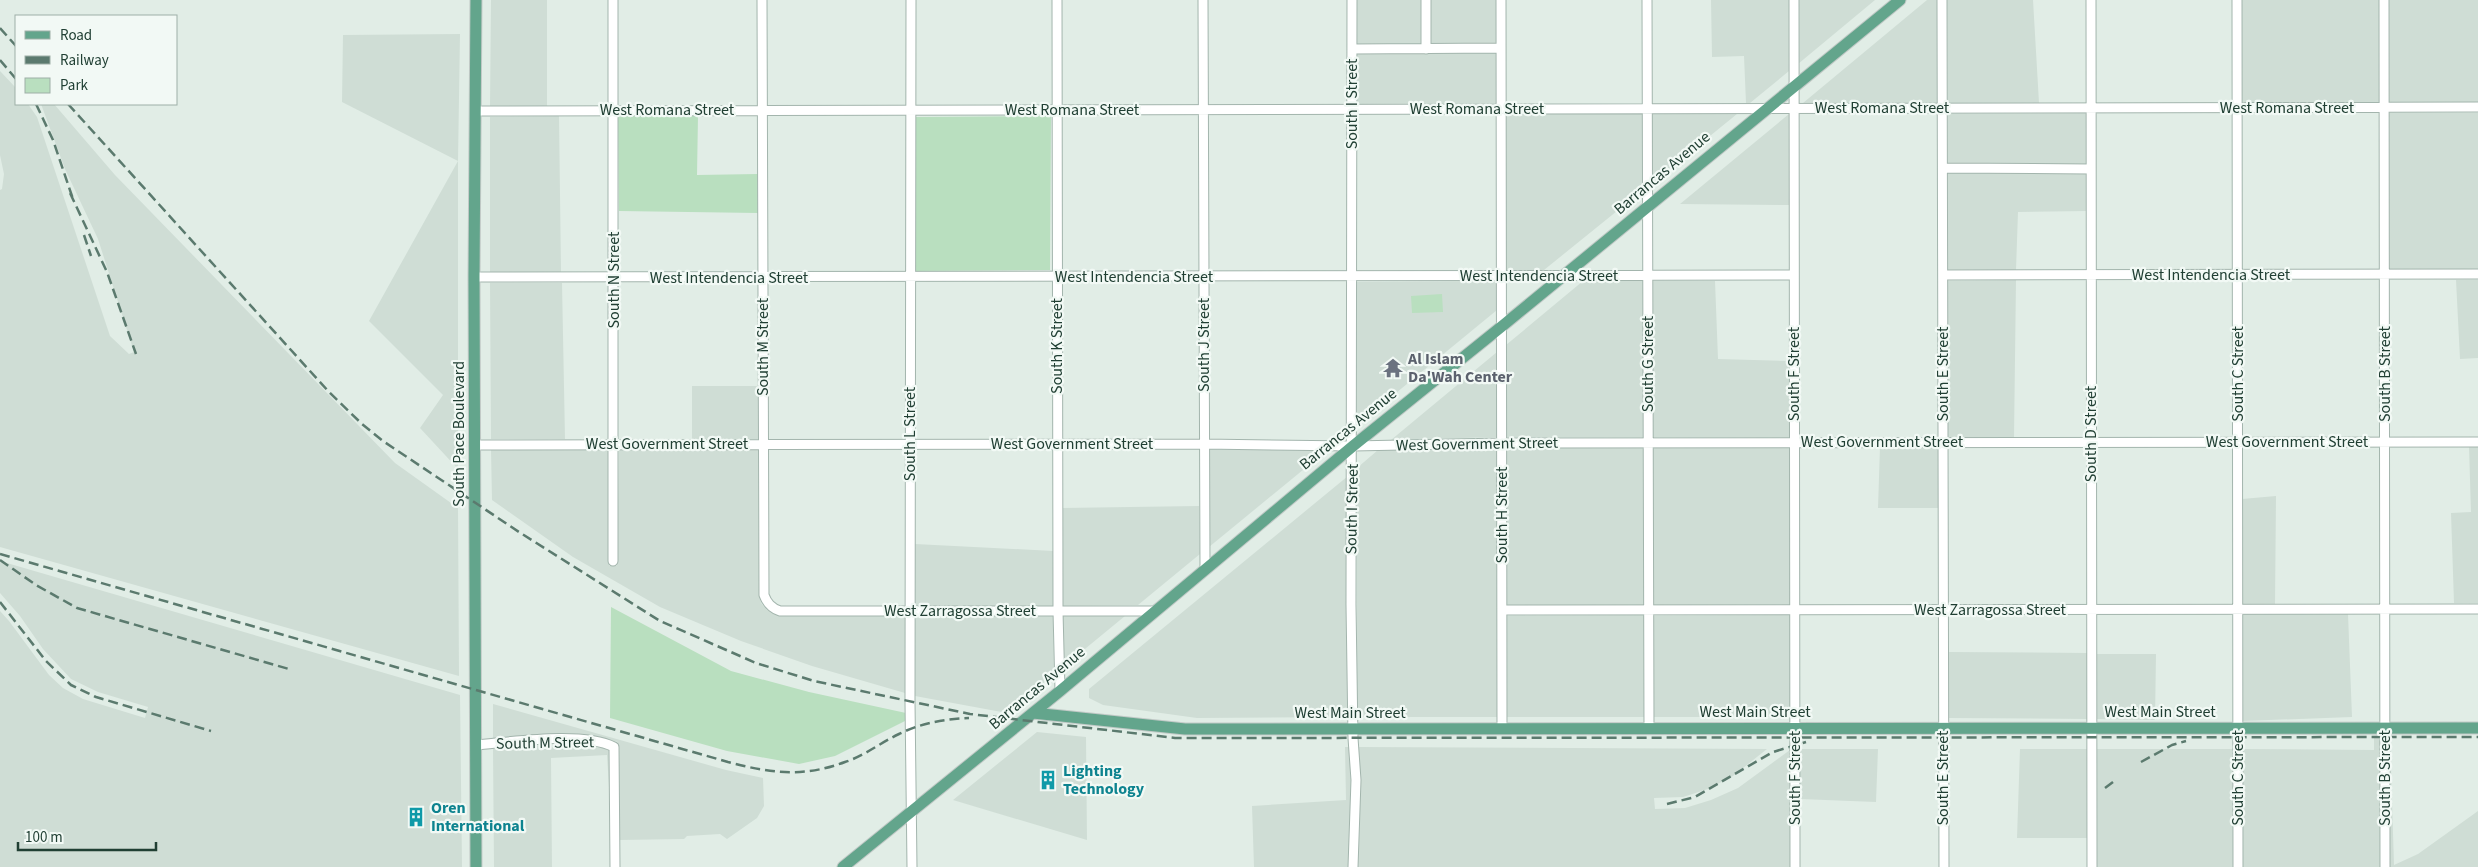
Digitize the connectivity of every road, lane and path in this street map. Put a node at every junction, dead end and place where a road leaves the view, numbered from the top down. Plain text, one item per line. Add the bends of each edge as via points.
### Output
1 (476, 0) edge
2 (614, 0) edge
3 (762, 0) edge
4 (911, 0) edge
5 (1057, 0) edge
6 (1204, 0) edge
7 (1352, 0) edge
8 (1426, 0) edge
9 (1501, 0) edge
10 (1647, 0) edge
11 (1794, 0) edge
12 (1900, 0) edge
13 (1942, 0) edge
14 (2091, 0) edge
15 (2237, 0) edge
16 (2384, 0) edge
17 (1501, 48) junction
18 (1352, 49) junction
19 (1426, 49) junction
20 (1794, 87) junction
21 (2384, 107) junction
22 (2478, 107) edge
23 (1648, 108) junction
24 (1767, 108) junction
25 (1794, 108) junction
26 (1943, 108) junction
27 (2091, 108) junction
28 (2238, 108) junction
29 (1352, 109) junction
30 (1501, 109) junction
31 (614, 110) junction
32 (762, 110) junction
33 (911, 110) junction
34 (1057, 110) junction
35 (1204, 110) junction
36 (476, 112) junction
37 (1943, 168) junction
38 (2091, 169) junction
39 (1648, 207) junction
40 (2478, 274) edge
41 (1794, 275) junction
42 (1943, 275) junction
43 (2092, 275) junction
44 (2238, 275) junction
45 (2384, 275) junction
46 (1352, 276) junction
47 (1501, 276) junction
48 (1564, 276) junction
49 (1648, 276) junction
50 (911, 277) junction
51 (1057, 277) junction
52 (1204, 277) junction
53 (474, 278) junction
54 (614, 278) junction
55 (763, 278) junction
56 (1501, 327) junction
57 (1648, 442) junction
58 (1794, 442) junction
59 (1943, 442) junction
60 (2091, 442) junction
61 (2238, 442) junction
62 (2385, 442) junction
63 (2478, 442) edge
64 (1502, 443) junction
65 (615, 444) junction
66 (762, 444) junction
67 (910, 444) junction
68 (1058, 444) junction
69 (1204, 444) junction
70 (475, 445) junction
71 (1353, 446) junction
72 (613, 561) dead end
73 (1205, 570) junction
74 (767, 603) joint
75 (1944, 609) junction
76 (2238, 609) junction
77 (2385, 609) junction
78 (2478, 609) edge
79 (1155, 610) junction
80 (1502, 610) junction
81 (1648, 610) junction
82 (1794, 610) junction
83 (2092, 610) junction
84 (911, 611) junction
85 (1058, 611) junction
86 (1060, 691) junction
87 (1033, 713) junction
88 (1795, 728) junction
89 (2092, 728) junction
90 (2238, 728) junction
91 (2386, 728) junction
92 (2478, 728) edge
93 (1353, 729) junction
94 (1502, 729) junction
95 (1649, 729) junction
96 (1943, 729) junction
97 (476, 745) junction
98 (912, 810) junction
99 (476, 867) edge
100 (615, 867) edge
101 (843, 867) edge
102 (912, 867) edge
103 (1354, 867) edge
104 (1795, 867) edge
105 (1944, 867) edge
106 (2092, 867) edge
107 (2238, 867) edge
108 (2385, 867) edge

1 - 36 main road, South Pace Boulevard
2 - 31 street, South N Street
3 - 32 street, South M Street
4 - 33 street, South L Street
5 - 34 street, South K Street
6 - 35 street, South J Street
7 - 18 street, South I Street
8 - 19 street
9 - 17 street, South H Street
10 - 23 street, South G Street
11 - 20 street, South F Street
12 - 20 main road, Barrancas Avenue
13 - 26 street, South E Street
14 - 27 street, South D Street
15 - 28 street, South C Street
16 - 21 street, South B Street
17 - 19 street
17 - 30 street, South H Street
18 - 19 street
18 - 29 street, South I Street
20 - 24 main road, Barrancas Avenue
20 - 25 street, South F Street
21 - 22 street, West Romana Street
21 - 28 street, West Romana Street
21 - 45 street, South B Street
23 - 24 street, West Romana Street
23 - 30 street, West Romana Street
23 - 39 street, South G Street
24 - 25 street, West Romana Street
24 - 39 main road, Barrancas Avenue
25 - 26 street, West Romana Street
25 - 41 street, South F Street
26 - 27 street, West Romana Street
26 - 37 street, South E Street
27 - 28 street, West Romana Street
27 - 38 street, South D Street
28 - 44 street, South C Street
29 - 30 street, West Romana Street
29 - 35 street, West Romana Street
29 - 46 street, South I Street
30 - 47 street, South H Street
31 - 32 street, West Romana Street
31 - 36 street, West Romana Street
31 - 54 street, South N Street
32 - 33 street, West Romana Street
32 - 55 street, South M Street
33 - 34 street, West Romana Street
33 - 50 street, South L Street
34 - 35 street, West Romana Street
34 - 51 street, South K Street
35 - 52 street, South J Street
36 - 53 main road, South Pace Boulevard
37 - 38 street
37 - 42 street, South E Street
38 - 43 street, South D Street
39 - 48 main road, Barrancas Avenue
39 - 49 street, South G Street
40 - 45 street, West Intendencia Street
41 - 49 street, West Intendencia Street
41 - 58 street, South F Street
42 - 43 street, West Intendencia Street
42 - 59 street, South E Street
43 - 44 street, West Intendencia Street
43 - 60 street, South D Street
44 - 45 street, West Intendencia Street
44 - 61 street, South C Street
45 - 62 street, South B Street
46 - 47 street, West Intendencia Street
46 - 52 street, West Intendencia Street
46 - 71 street, South I Street
47 - 48 street, West Intendencia Street
47 - 56 street, South H Street
48 - 49 street, West Intendencia Street
48 - 56 main road, Barrancas Avenue
49 - 57 street, South G Street
50 - 51 street, West Intendencia Street
50 - 55 street, West Intendencia Street
50 - 67 street, South L Street
51 - 52 street, West Intendencia Street
51 - 68 street, South K Street
52 - 69 street, South J Street
53 - 54 street, West Intendencia Street
53 - 70 main road, South Pace Boulevard
54 - 55 street, West Intendencia Street
54 - 65 street, South N Street
55 - 66 street, South M Street
56 - 64 street, South H Street
56 - 71 main road, Barrancas Avenue
57 - 58 street, West Government Street
57 - 64 street, West Government Street
57 - 81 street, South G Street
58 - 59 street, West Government Street
58 - 82 street, South F Street
59 - 60 street, West Government Street
59 - 75 street, South E Street
60 - 61 street, West Government Street
60 - 83 street, South D Street
61 - 62 street, West Government Street
61 - 76 street, South C Street
62 - 63 street, West Government Street
62 - 77 street, South B Street
64 - 71 street, West Government Street
64 - 80 street, South H Street
65 - 66 street, West Government Street
65 - 70 street, West Government Street
65 - 72 street, South N Street
66 - 67 street, West Government Street
66 - 74 street, South M Street via 764,595
67 - 68 street, West Government Street
67 - 84 street, South L Street
68 - 69 street, West Government Street
68 - 85 street, South K Street
69 - 71 street, West Government Street
69 - 73 street, South J Street
70 - 97 main road, South Pace Boulevard
71 - 73 main road, Barrancas Avenue
71 - 93 street, South I Street
73 - 79 main road, Barrancas Avenue
74 - 84 street, West Zarragossa Street via 780,611
75 - 82 street, West Zarragossa Street
75 - 83 street, West Zarragossa Street
75 - 96 street, South E Street
76 - 77 street, West Zarragossa Street
76 - 83 street, West Zarragossa Street
76 - 90 street, South C Street
77 - 78 street, West Zarragossa Street
77 - 91 street, South B Street
79 - 85 street, West Zarragossa Street
79 - 86 main road, Barrancas Avenue
80 - 81 street, West Zarragossa Street
80 - 94 street, South H Street
81 - 82 street, West Zarragossa Street
81 - 95 street, South G Street
82 - 88 street, South F Street
83 - 89 street, South D Street
84 - 85 street, West Zarragossa Street
84 - 98 street, South L Street
85 - 86 street, South K Street
86 - 87 main road, Barrancas Avenue
87 - 93 main road, West Main Street via 1169,729
87 - 98 main road, Barrancas Avenue
88 - 95 main road, West Main Street
88 - 96 main road, West Main Street
88 - 104 street, South F Street
89 - 90 main road, West Main Street
89 - 96 main road, West Main Street
89 - 106 street, South D Street
90 - 91 main road, West Main Street
90 - 107 street, South C Street
91 - 92 main road, West Main Street
91 - 108 street, South B Street
93 - 94 main road, West Main Street
93 - 103 street, South I Street via 1356,780
94 - 95 main road, West Main Street
96 - 105 street, South E Street
97 - 99 main road, South Pace Boulevard
97 - 100 street, South M Street via 572,740 595,741 614,747
98 - 101 main road, Barrancas Avenue
98 - 102 street, South L Street

